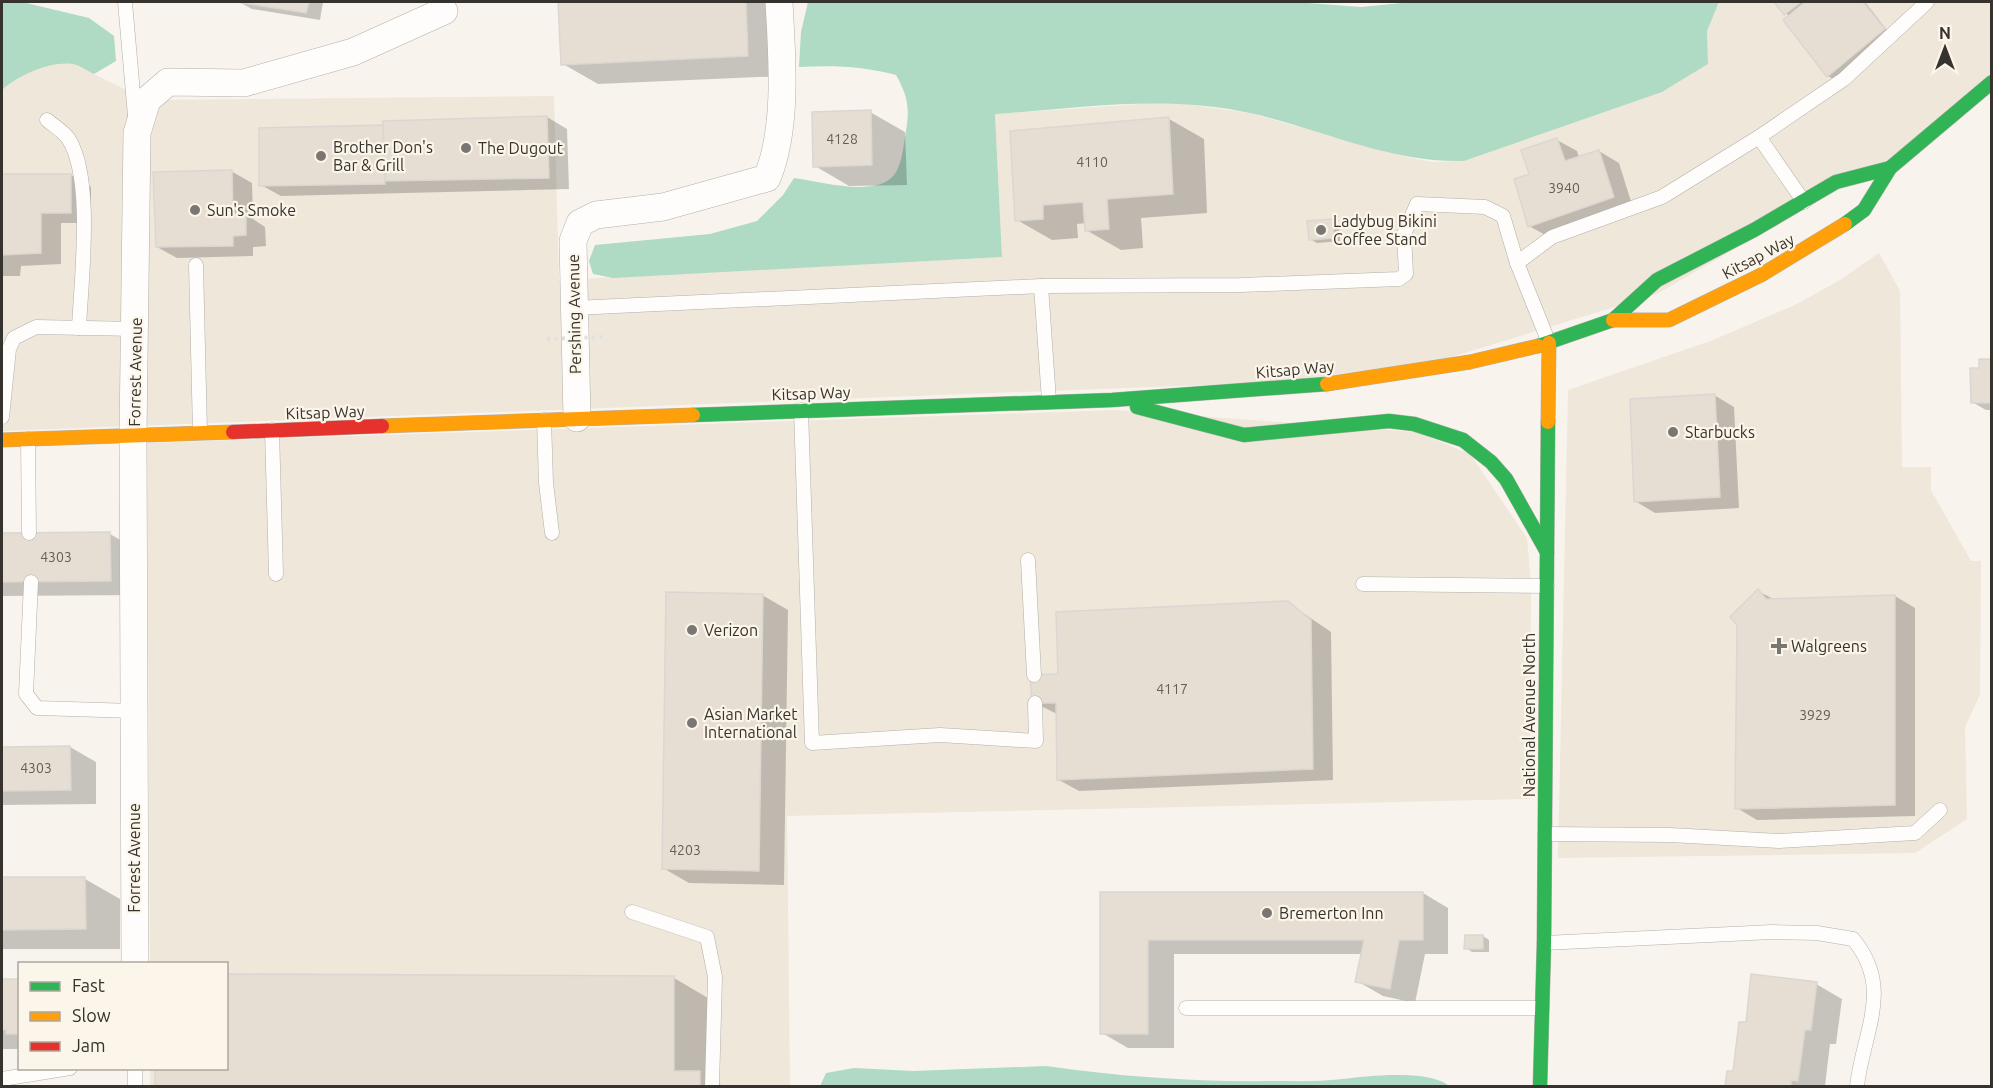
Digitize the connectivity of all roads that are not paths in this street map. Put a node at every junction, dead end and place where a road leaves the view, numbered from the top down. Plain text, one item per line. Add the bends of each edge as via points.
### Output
1 (125, 2) edge
2 (779, 2) edge
3 (1927, 2) edge
4 (444, 11) dead end
5 (1992, 82) edge
6 (47, 120) dead end
7 (137, 133) junction
8 (1759, 137) junction
9 (1890, 168) junction
10 (1804, 202) junction
11 (1517, 263) junction
12 (196, 265) dead end
13 (1041, 286) junction
14 (574, 308) junction
15 (1613, 321) junction
16 (79, 328) junction
17 (136, 329) junction
18 (1549, 343) junction
19 (1112, 400) junction
20 (1049, 401) junction
21 (801, 410) junction
22 (2, 417) edge
23 (577, 418) junction
24 (544, 420) junction
25 (272, 430) junction
26 (200, 432) junction
27 (133, 435) junction
28 (28, 439) junction
29 (2, 440) edge
30 (30, 533) dead end
31 (552, 533) dead end
32 (1547, 552) junction
33 (1028, 560) dead end
34 (276, 574) dead end
35 (31, 582) dead end
36 (1363, 584) dead end
37 (1546, 586) junction
38 (1034, 675) dead end
39 (1035, 703) dead end
40 (134, 711) junction
41 (1941, 810) dead end
42 (1545, 834) junction
43 (632, 912) dead end
44 (1544, 943) junction
45 (135, 962) edge
46 (1186, 1008) dead end
47 (1542, 1008) junction
48 (57, 1070) edge
49 (135, 1070) edge
50 (2, 1079) edge
51 (135, 1086) edge
52 (712, 1086) edge
53 (1540, 1086) edge
54 (1857, 1086) edge

1 - 7 lane
2 - 14 street, Pershing Avenue via 780,118 776,157 767,178 663,207 596,216 580,223 573,241
3 - 8 lane via 1844,78
4 - 7 street, Forrest Avenue via 353,52 244,83 168,82 147,100
5 - 9 main road, Kitsap Way
6 - 16 lane via 67,137 75,153 83,197
7 - 17 street, Forrest Avenue
8 - 10 lane
8 - 11 lane via 1662,197 1552,237
9 - 10 main road, Kitsap Way via 1836,182
9 - 15 main road, Kitsap Way via 1864,210 1761,275 1669,321
10 - 15 main road, Kitsap Way via 1657,280
11 - 13 lane via 1503,216 1485,207 1417,204 1404,234 1406,274 1399,279
11 - 18 lane
12 - 26 lane
13 - 14 lane
13 - 20 lane
14 - 23 street, Pershing Avenue
15 - 18 main road, Kitsap Way
16 - 17 lane
16 - 22 lane via 36,327 14,338 9,349
17 - 27 street, Forrest Avenue
18 - 19 main road, Kitsap Way via 1470,362 1315,386
18 - 32 main road, National Avenue North
19 - 20 main road, Kitsap Way
19 - 32 main road via 1244,435 1389,421 1414,424 1463,440 1506,479
20 - 21 main road, Kitsap Way
21 - 23 main road, Kitsap Way
21 - 39 lane via 812,743 940,735 1036,741
23 - 24 main road, Kitsap Way
24 - 25 main road, Kitsap Way
24 - 31 lane
25 - 26 main road, Kitsap Way
25 - 34 lane
26 - 27 main road, Kitsap Way
27 - 28 main road, Kitsap Way
27 - 40 street, Forrest Avenue
28 - 29 main road, Kitsap Way
28 - 30 lane
32 - 37 main road, National Avenue North
33 - 38 lane
35 - 40 lane via 26,694 37,708
36 - 37 lane
37 - 42 main road, National Avenue North
40 - 45 street, Forrest Avenue
41 - 42 lane via 1915,833 1779,841
42 - 44 main road, National Avenue North
43 - 52 lane via 706,937 715,977
44 - 47 main road, National Avenue North
44 - 54 lane via 1772,932 1853,939 1866,955 1876,986
46 - 47 lane
47 - 53 main road, National Avenue North
48 - 50 lane
49 - 51 lane

